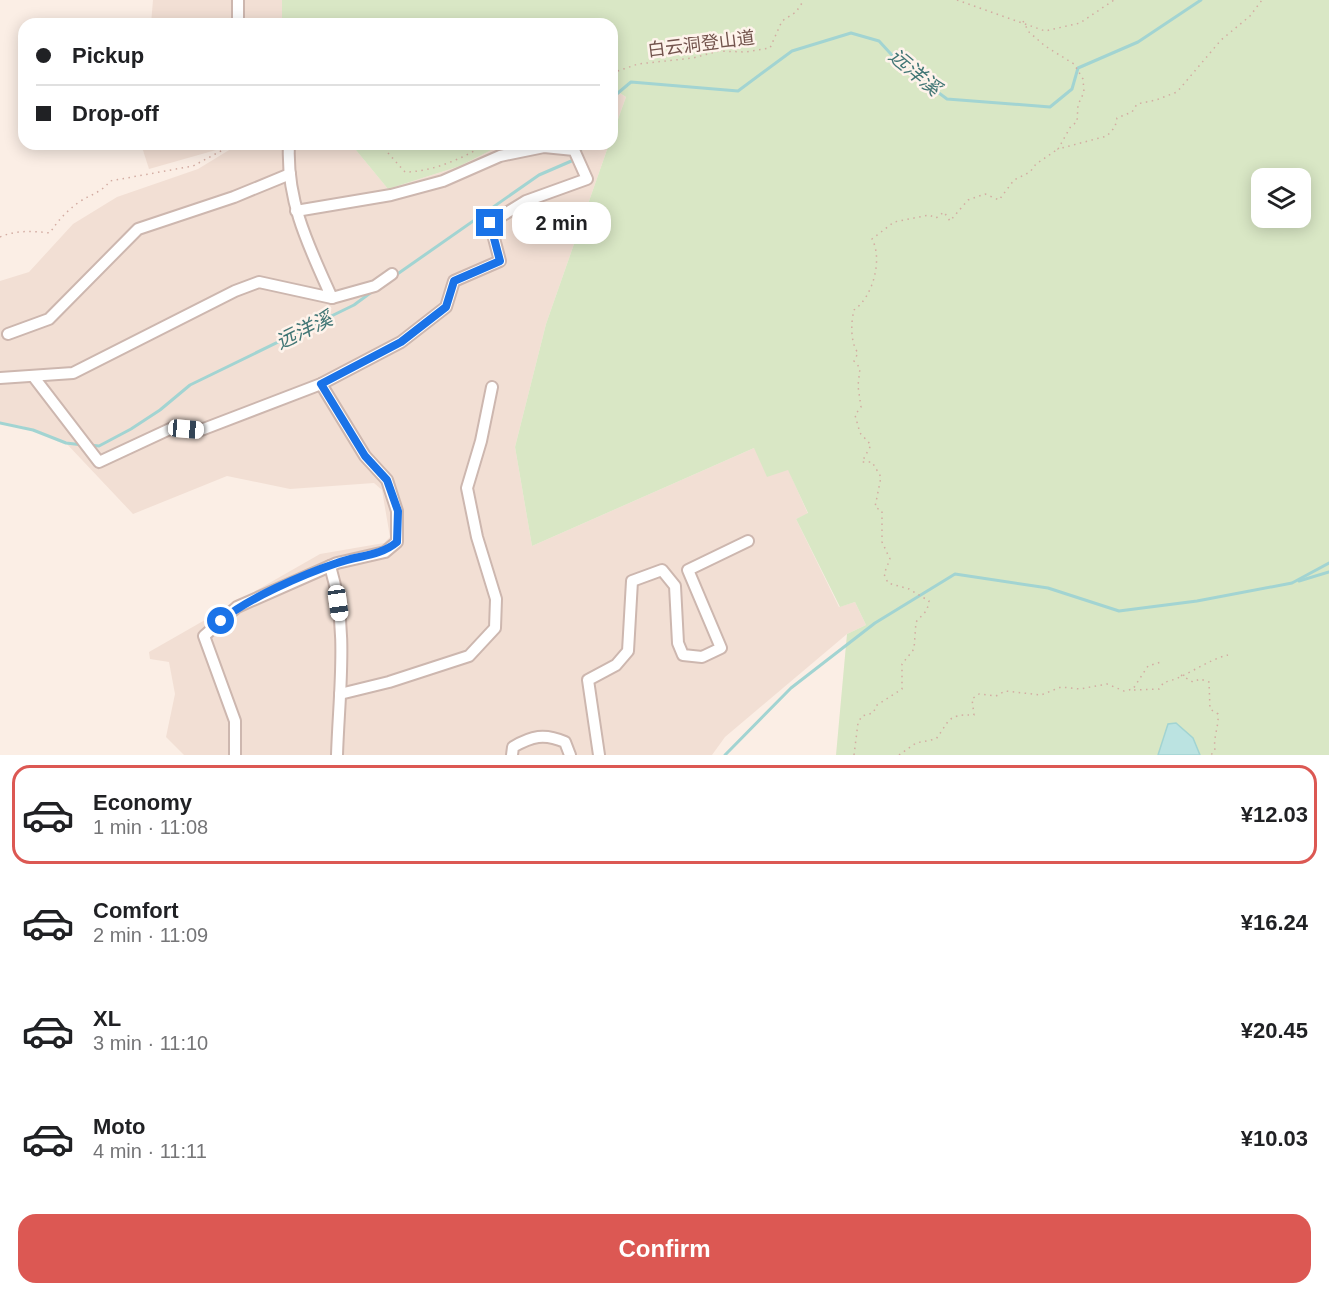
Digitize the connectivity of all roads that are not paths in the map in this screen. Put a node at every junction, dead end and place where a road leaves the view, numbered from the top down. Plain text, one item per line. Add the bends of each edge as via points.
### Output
1 (238, 0) edge
2 (238, 18) edge
3 (289, 150) edge
4 (529, 150) edge
5 (574, 150) edge
6 (290, 174) junction
7 (296, 211) junction
8 (392, 274) dead end
9 (332, 298) junction
10 (8, 334) dead end
11 (33, 376) junction
12 (0, 378) edge
13 (321, 384) junction
14 (492, 387) dead end
15 (748, 541) dead end
16 (330, 566) junction
17 (340, 694) junction
18 (235, 755) edge
19 (337, 755) edge
20 (512, 755) edge
21 (570, 755) edge
22 (599, 755) edge

1 - 2 street
3 - 6 street
4 - 7 street via 500,156 443,181 411,190
5 - 13 street via 586,179 526,201 490,223 500,261 454,281 446,307 401,342
6 - 7 street
6 - 10 street via 138,229 49,319
7 - 9 street
8 - 9 street via 375,286
9 - 11 street via 259,282 74,373
11 - 12 street
11 - 13 street via 99,462 172,428 201,430
13 - 16 street via 365,456 387,480 398,511 397,542 385,552
14 - 17 street via 467,488 496,599 495,628 469,656
15 - 22 street via 688,570 721,648 702,657 683,655 678,643 675,586 662,570 632,581 628,651 616,665 588,680
16 - 17 street via 343,639
16 - 18 street via 237,607 204,636 235,721
17 - 19 street
20 - 21 street via 513,747 531,737 550,736 565,742

